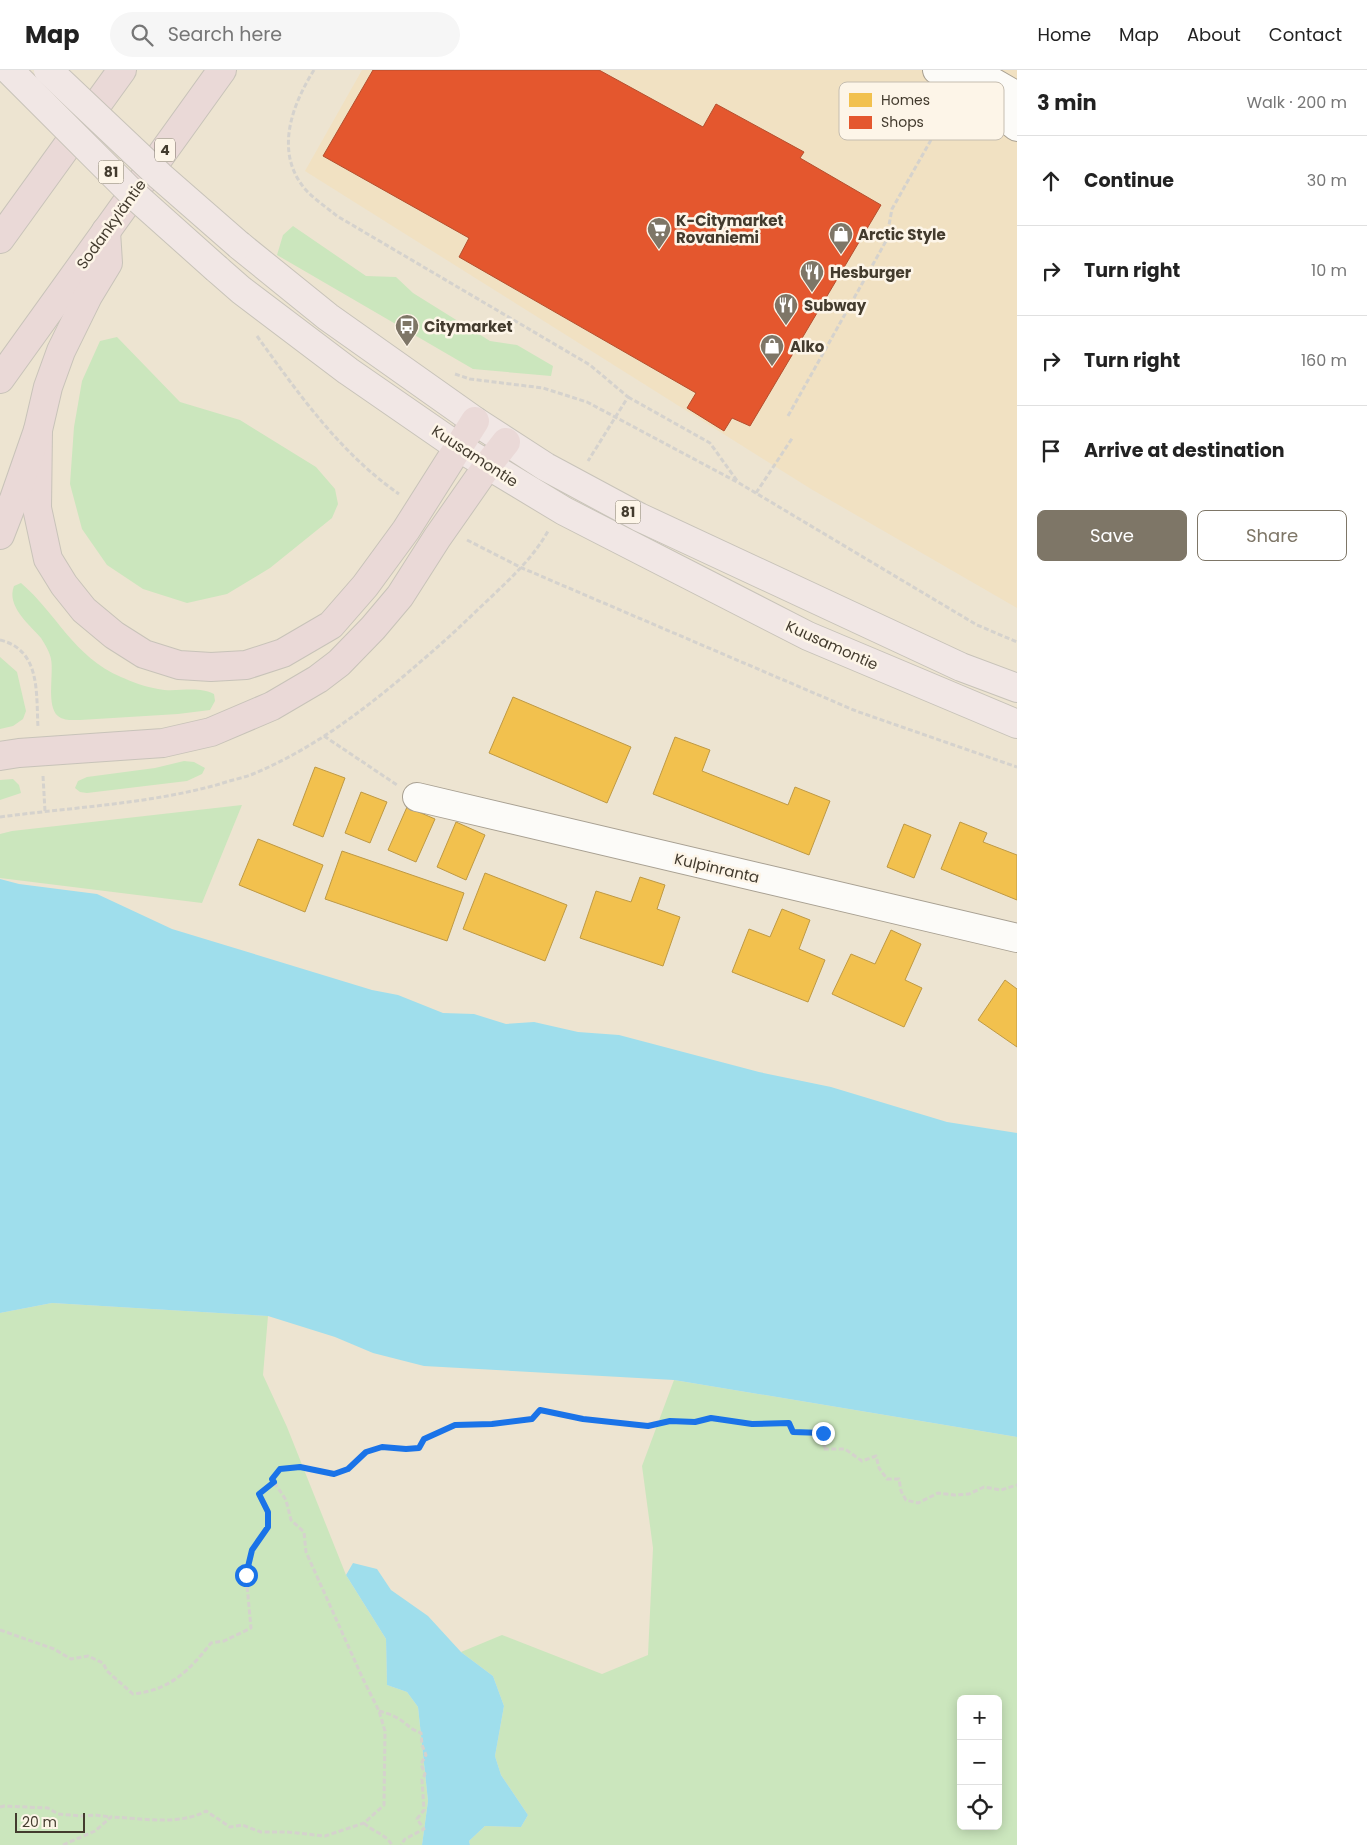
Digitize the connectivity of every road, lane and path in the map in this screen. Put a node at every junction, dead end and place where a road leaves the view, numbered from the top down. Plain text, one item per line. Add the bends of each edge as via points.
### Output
1 (9, 70) edge
2 (48, 70) edge
3 (222, 70) edge
4 (314, 70) edge
5 (937, 70) edge
6 (972, 70) edge
7 (117, 73) edge
8 (955, 82) edge
9 (993, 82) edge
10 (1004, 88) edge
11 (1017, 96) edge
12 (1004, 117) edge
13 (1017, 127) edge
14 (930, 140) edge
15 (106, 230) junction
16 (0, 239) edge
17 (254, 332) dead end
18 (447, 372) dead end
19 (0, 379) edge
20 (628, 397) junction
21 (788, 416) dead end
22 (616, 417) junction
23 (475, 421) junction
24 (38, 430) junction
25 (793, 437) dead end
26 (506, 442) junction
27 (458, 447) junction
28 (488, 465) junction
29 (583, 469) dead end
30 (739, 484) junction
31 (756, 494) junction
32 (404, 498) dead end
33 (0, 534) edge
34 (464, 538) dead end
35 (0, 640) edge
36 (1017, 642) edge
37 (1017, 688) edge
38 (1017, 724) edge
39 (38, 736) dead end
40 (324, 736) dead end
41 (0, 756) edge
42 (1017, 767) edge
43 (43, 771) dead end
44 (417, 797) joint
45 (44, 811) dead end
46 (1017, 938) edge
47 (274, 1482) junction
48 (1017, 1484) edge
49 (0, 1630) edge
50 (379, 1711) junction
51 (0, 1807) edge
52 (111, 1817) junction
53 (364, 1824) junction
54 (63, 1845) edge
55 (392, 1845) edge
56 (401, 1845) edge

1 - 27 main road, Kuusamontie / 81, bridge via 133,194 241,290 348,371
2 - 23 main road, Kuusamontie / 81, bridge via 239,245 328,317
3 - 15 highway, Sodankyläntie / 4
4 - 20 path via 298,98 289,132 288,147 293,169 304,188 337,216 590,365
5 - 8 street
6 - 9 street
7 - 16 highway
10 - 11 street
12 - 13 street
14 - 21 path via 892,208 886,242
15 - 19 highway, Sodankyläntie / 4
15 - 24 highway via 108,263 61,351
17 - 32 path via 347,449 375,477
18 - 22 path via 470,379 563,393
20 - 22 path
20 - 30 path via 710,443
22 - 29 path
22 - 30 path
23 - 26 main road, Kuusamontie / 81
23 - 27 highway
24 - 27 highway via 37,508 48,559 64,585 84,610 144,654 179,665 210,668 246,665 284,653 331,625 365,586 406,530
24 - 33 highway
25 - 31 path
26 - 28 highway
26 - 37 main road, Kuusamontie / 81 via 546,468 638,517 962,667
27 - 28 main road, Kuusamontie / 81
28 - 38 main road, Kuusamontie / 81 via 564,512 808,636
28 - 41 highway via 400,596 339,663 318,679 272,706 211,732 163,743
30 - 31 path
31 - 36 path via 977,625
34 - 42 path via 522,568 856,711
35 - 39 path via 24,652 34,673
40 - 44 path
43 - 45 path
44 - 46 street, Kulpinranta
47 - 48 path via 272,1479 280,1469 300,1467 334,1474 348,1469 366,1452 382,1447 419,1448 424,1439 455,1425 532,1419 540,1410 583,1419 648,1426 711,1418 752,1424 789,1423 793,1432 823,1433 827,1442 823,1449 845,1449 862,1462 876,1456 887,1479 899,1479 906,1500 918,1503 938,1493 961,1495 984,1487 1000,1490
47 - 49 path via 259,1494 268,1512 268,1527 252,1550 246,1575 251,1628 224,1641 210,1643 187,1670 168,1685 133,1694 107,1671 103,1663 88,1656 71,1659 54,1649
47 - 50 path via 286,1500 292,1520 304,1532 306,1552
50 - 53 path via 385,1731 384,1805
50 - 56 path via 400,1719 421,1733 426,1755 421,1764 425,1774 422,1780 424,1810 417,1818 424,1830
51 - 52 path via 48,1808 58,1814
52 - 53 path via 172,1820 194,1818 206,1811 230,1827 242,1825 261,1832 325,1836
52 - 54 path via 95,1831
53 - 55 path via 372,1831 384,1834

